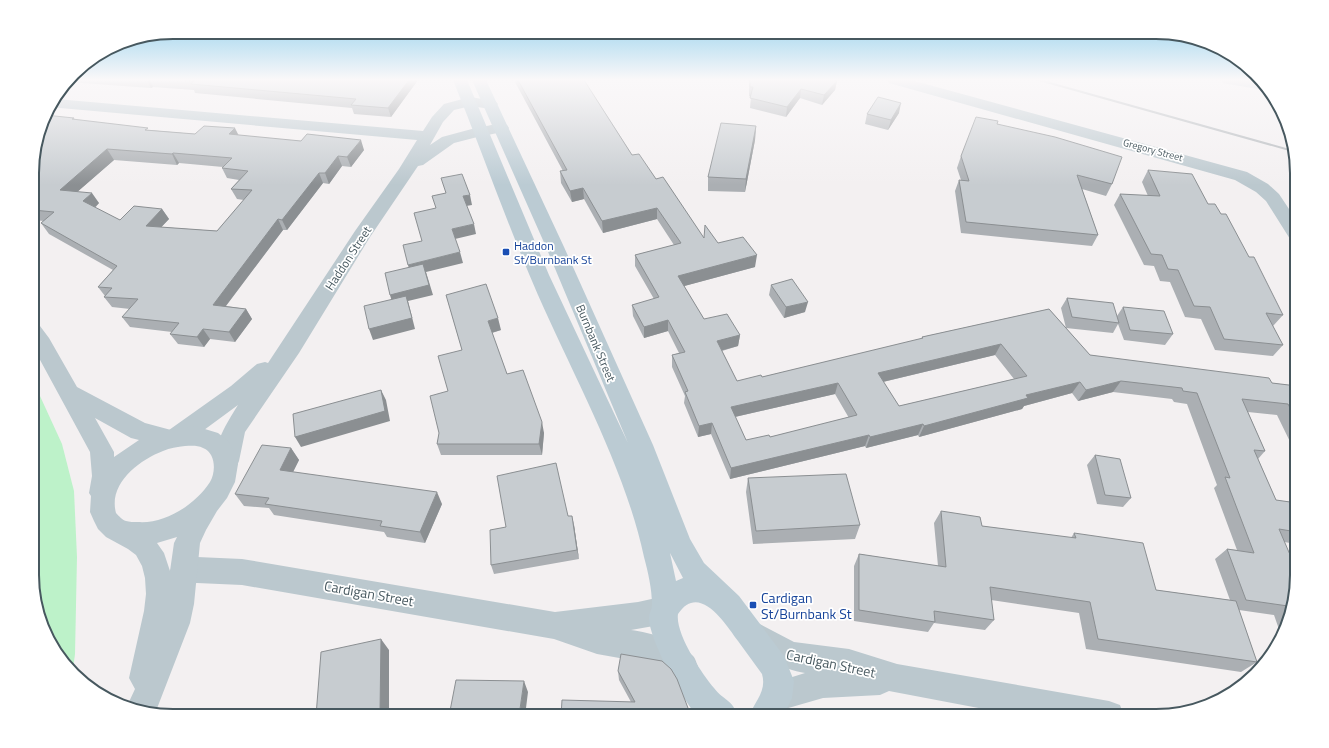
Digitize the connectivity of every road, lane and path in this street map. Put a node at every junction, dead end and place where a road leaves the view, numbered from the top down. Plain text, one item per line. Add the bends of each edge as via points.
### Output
1 (187, 115) edge
2 (442, 115) edge
3 (485, 115) edge
4 (1022, 115) edge
5 (492, 130) junction
6 (427, 136) junction
7 (407, 170) junction
8 (1290, 224) edge
9 (39, 339) edge
10 (291, 346) junction
11 (67, 391) junction
12 (173, 438) junction
13 (227, 461) junction
14 (102, 494) junction
15 (210, 501) junction
16 (122, 532) junction
17 (184, 571) junction
18 (722, 598) junction
19 (665, 608) junction
20 (554, 625) junction
21 (747, 629) junction
22 (684, 667) junction
23 (897, 679) junction
24 (142, 705) edge
25 (142, 705) edge
26 (775, 706) edge
27 (714, 709) edge
28 (1069, 709) edge

1 - 6 street
2 - 6 street, Haddon Street
3 - 5 main road, Burnbank Street
4 - 8 street, Gregory Street via 1166,154 1248,180 1273,198
5 - 7 street, Haddon Street via 448,140 424,155
5 - 18 main road, Burnbank Street via 555,247 641,445 679,544 694,572
5 - 19 main road, Burnbank Street via 530,253 640,498 655,541 664,583
6 - 7 street, Haddon Street
7 - 10 street, Haddon Street
9 - 11 street
10 - 12 street, Haddon Street via 239,392
10 - 13 street, Haddon Street via 234,430
11 - 12 street via 139,431
11 - 14 street via 102,452
12 - 13 street via 195,436 210,440 221,449
12 - 14 street via 135,454 120,466
13 - 15 street via 226,473
14 - 16 street via 101,510 108,523
15 - 16 street via 191,517 167,529 143,534
15 - 17 street via 187,543
16 - 24 street via 145,548 154,564 159,586 158,612 146,668
17 - 20 street, Cardigan Street via 242,572
17 - 25 street via 176,623
18 - 19 main road via 702,590 686,590 674,595
18 - 21 main road, Burnbank Street
19 - 20 street, Cardigan Street via 638,616
19 - 22 main road, Burnbank Street via 662,619 665,632
20 - 22 street, Cardigan Street via 596,640 653,649 670,656
21 - 23 street, Cardigan Street via 779,651 794,657 849,664
21 - 26 main road, Burnbank Street via 774,666 779,681
22 - 27 main road, Burnbank Street via 703,700
23 - 26 street, Cardigan Street via 835,681 812,685
23 - 28 street, Cardigan Street

